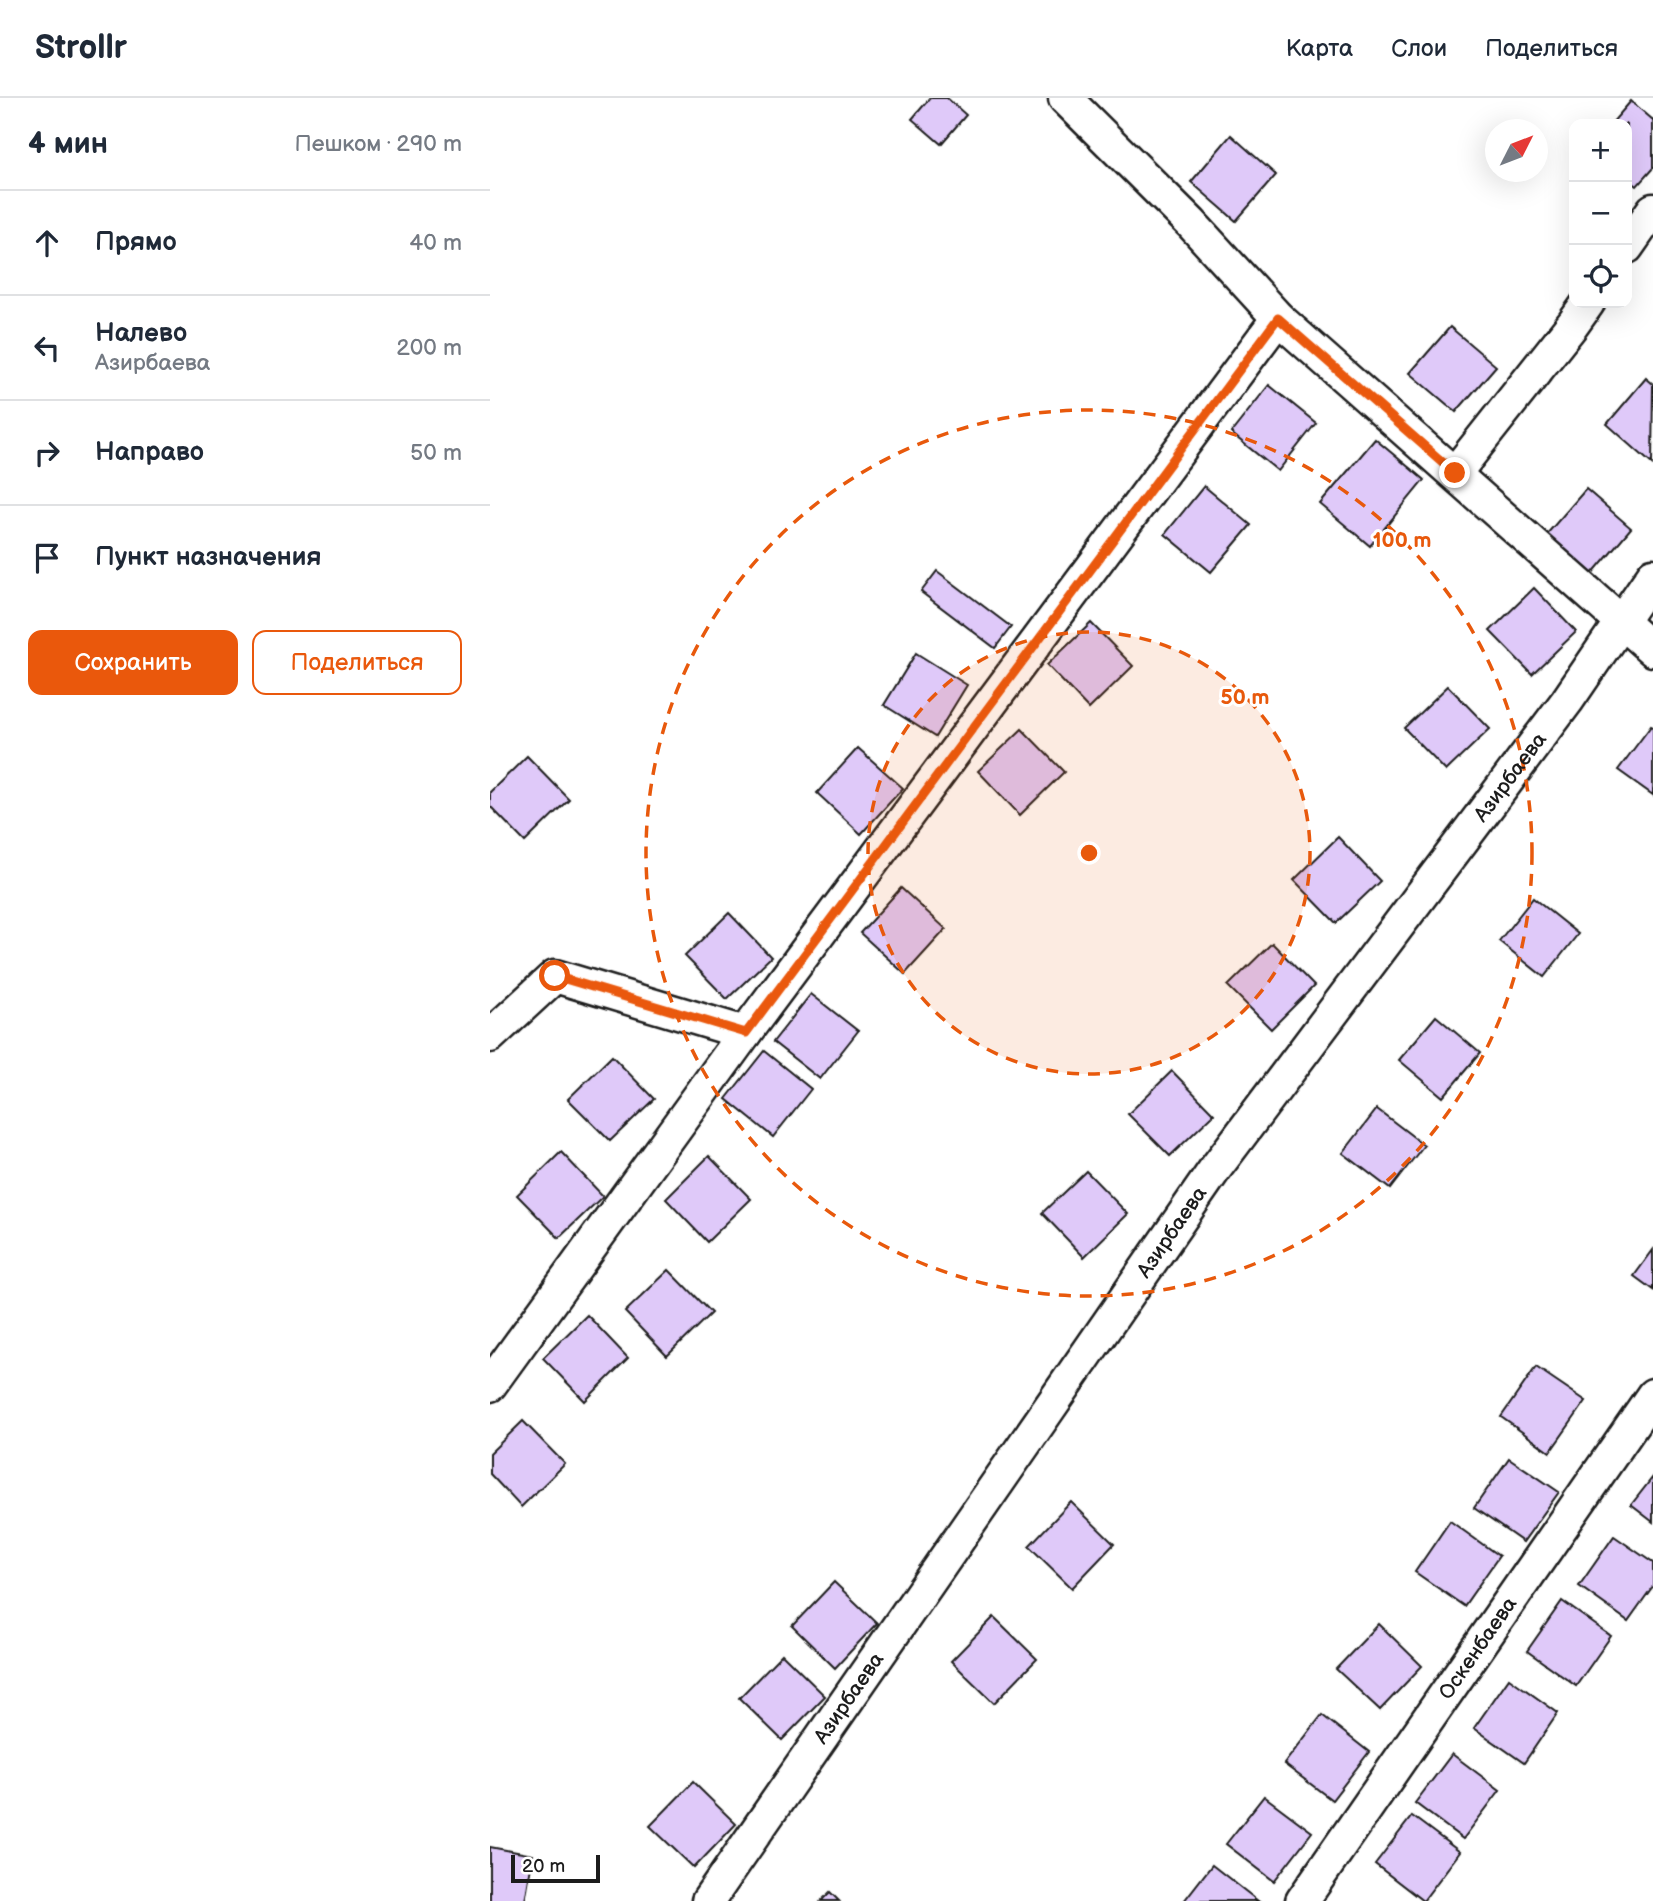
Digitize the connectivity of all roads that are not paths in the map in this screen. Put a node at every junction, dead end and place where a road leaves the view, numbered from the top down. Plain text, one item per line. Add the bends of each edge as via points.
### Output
1 (1065, 98) edge
2 (1653, 210) edge
3 (1628, 245) edge
4 (1584, 308) edge
5 (1278, 318) junction
6 (1455, 473) junction
7 (1653, 575) edge
8 (1620, 620) junction
9 (1653, 650) edge
10 (746, 1033) junction
11 (490, 1036) edge
12 (490, 1385) edge
13 (1653, 1395) edge
14 (709, 1900) edge
15 (1302, 1901) edge

1 - 5 street via 1191,223
2 - 3 street
4 - 6 street
5 - 6 street
5 - 10 street
6 - 8 street
7 - 8 street, Азирбаева
8 - 9 street
8 - 14 street, Азирбаева via 1567,701 1215,1169
10 - 11 street via 555,976
10 - 12 street
13 - 15 street, Оскенбаева

